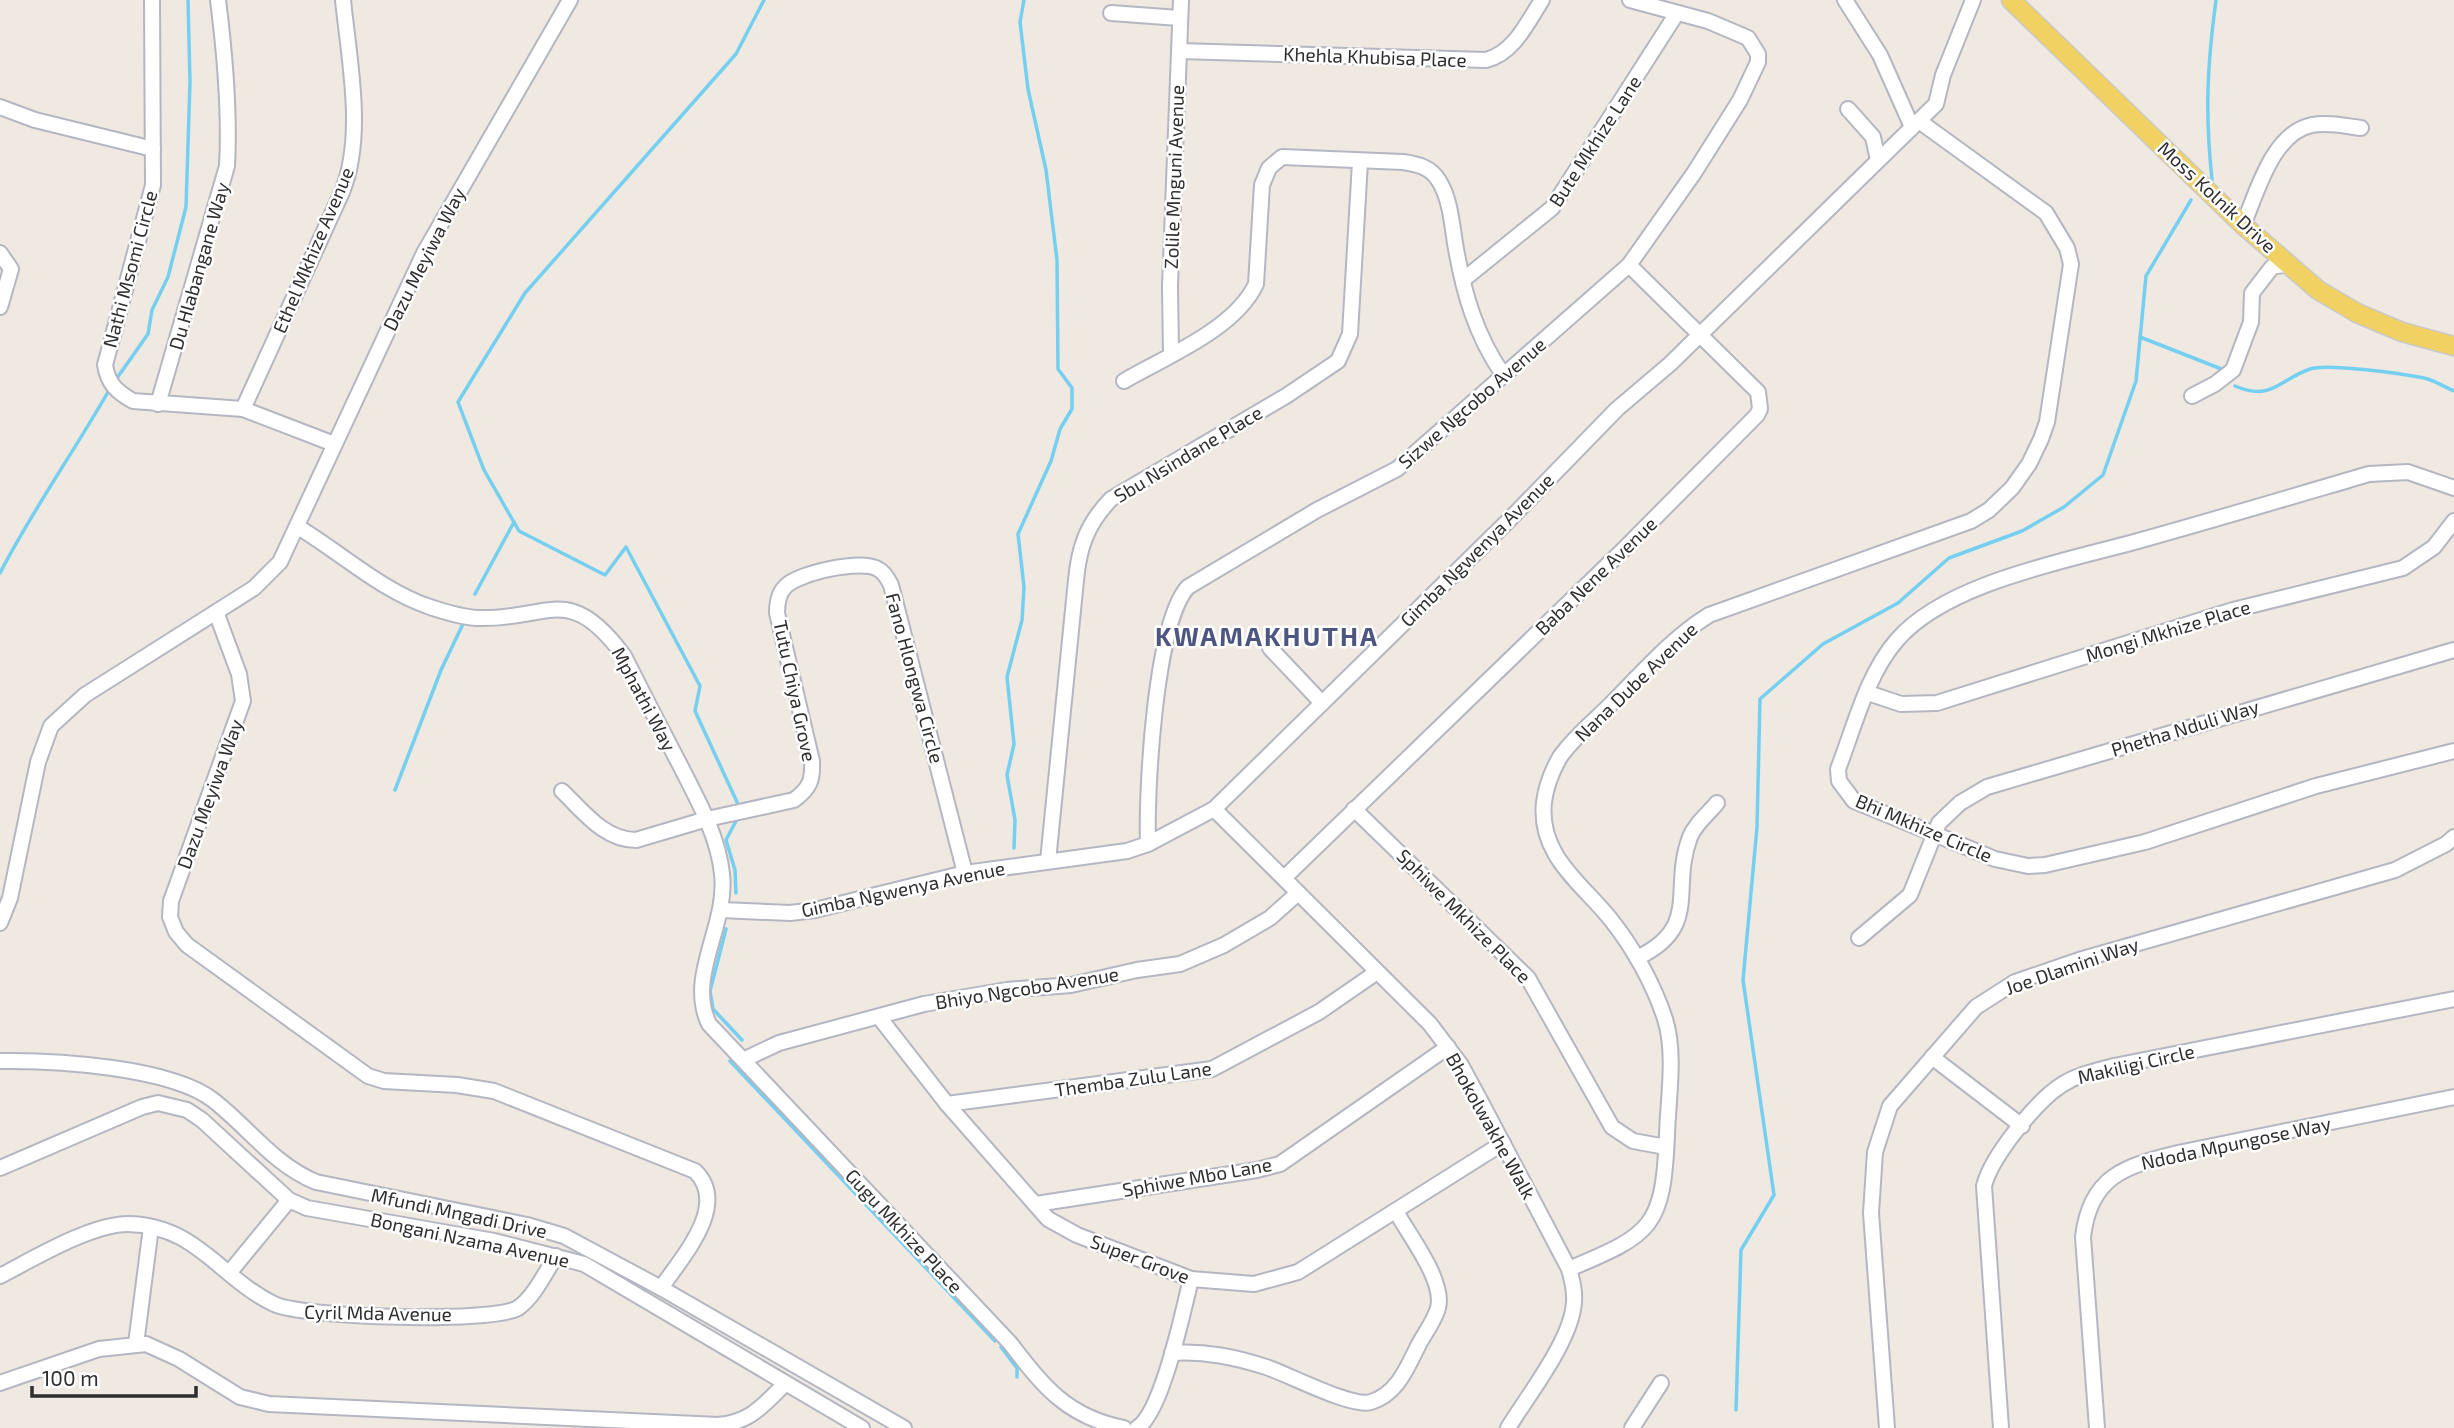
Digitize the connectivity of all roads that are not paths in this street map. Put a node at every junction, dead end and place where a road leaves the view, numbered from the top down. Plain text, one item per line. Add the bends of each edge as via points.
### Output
1 (152, 0) edge
2 (218, 0) edge
3 (343, 0) edge
4 (570, 0) edge
5 (1181, 0) edge
6 (1542, 0) edge
7 (1630, 0) edge
8 (1845, 0) edge
9 (1973, 0) edge
10 (1651, 3) edge
11 (2019, 3) edge
12 (1111, 13) dead end
13 (1677, 13) junction
14 (1180, 18) junction
15 (1179, 51) junction
16 (0, 107) edge
17 (1848, 109) dead end
18 (1916, 124) junction
19 (2361, 128) dead end
20 (153, 149) junction
21 (1878, 160) junction
22 (1360, 162) junction
23 (2243, 225) junction
24 (0, 253) edge
25 (2289, 264) junction
26 (1629, 265) junction
27 (1464, 281) junction
28 (0, 306) edge
29 (1698, 335) junction
30 (2454, 346) edge
31 (1171, 354) junction
32 (1502, 373) junction
33 (1124, 381) dead end
34 (2192, 396) dead end
35 (158, 404) junction
36 (243, 409) junction
37 (334, 444) junction
38 (2454, 488) edge
39 (2454, 520) edge
40 (298, 527) junction
41 (797, 577) joint
42 (216, 612) junction
43 (1270, 648) dead end
44 (2454, 650) edge
45 (1868, 693) junction
46 (1322, 703) junction
47 (2454, 751) edge
48 (562, 791) dead end
49 (1717, 803) dead end
50 (1214, 809) junction
51 (1354, 809) junction
52 (707, 820) junction
53 (1933, 833) junction
54 (2450, 841) edge
55 (1148, 844) junction
56 (1048, 861) junction
57 (965, 873) junction
58 (1284, 878) junction
59 (1298, 893) junction
60 (721, 910) junction
61 (0, 923) edge
62 (1859, 938) dead end
63 (1637, 958) junction
64 (1377, 972) junction
65 (2454, 999) edge
66 (702, 1010) joint
67 (879, 1017) junction
68 (1448, 1047) junction
69 (1932, 1057) junction
70 (743, 1060) junction
71 (0, 1061) edge
72 (2454, 1097) edge
73 (947, 1104) junction
74 (2022, 1126) junction
75 (1503, 1143) junction
76 (1666, 1147) junction
77 (0, 1168) edge
78 (289, 1200) junction
79 (1036, 1204) junction
80 (1397, 1213) junction
81 (151, 1227) junction
82 (555, 1256) junction
83 (1569, 1269) junction
84 (230, 1272) junction
85 (0, 1276) edge
86 (1191, 1279) junction
87 (662, 1288) junction
88 (136, 1344) junction
89 (1172, 1353) junction
90 (0, 1383) edge
91 (1661, 1383) dead end
92 (785, 1384) junction
93 (444, 1420) edge
94 (1117, 1427) edge
95 (862, 1428) edge
96 (904, 1428) edge
97 (1137, 1428) edge
98 (1508, 1428) edge
99 (1632, 1428) edge
100 (1887, 1428) edge
101 (2001, 1428) edge
102 (2097, 1428) edge

1 - 20 street, Nathi Msomi Circle
2 - 35 street, Du Hlabangane Way via 225,64 227,166
3 - 36 street, Ethel Mkhize Avenue via 354,129 351,165
4 - 37 street, Dazu Meyiwa Way via 424,253
5 - 14 street, Zolile Mnguni Avenue
6 - 15 street, Khehla Khubisa Place via 1511,47 1486,60
7 - 10 street
8 - 18 street
9 - 18 street, Gimba Ngwenya Avenue via 1943,75 1940,97
10 - 13 street
11 - 23 main road, Moss Kolnik Drive
12 - 14 street
13 - 26 street, Sizwe Ngcobo Avenue via 1748,38 1758,54 1755,74 1694,173
13 - 27 street, Bute Mkhize Lane via 1559,200
14 - 15 street, Zolile Mnguni Avenue
15 - 31 street, Zolile Mnguni Avenue
16 - 20 street
17 - 21 street via 1872,137
18 - 21 street, Gimba Ngwenya Avenue
18 - 63 street, Nana Dube Avenue via 2046,213 2067,248 2069,282 2044,430 2021,476 1989,510 1971,521 1709,615 1679,636 1561,756 1544,803 1548,842
19 - 23 street via 2311,125 2295,133 2274,156
20 - 35 street, Nathi Msomi Circle via 149,206 105,365 118,393 133,401
21 - 29 street, Gimba Ngwenya Avenue
22 - 27 street via 1403,162 1433,173 1444,192
22 - 31 street via 1282,158 1269,168 1262,185 1256,284 1250,298 1231,318
22 - 56 street, Sbu Nsindane Place via 1350,334 1338,361 1111,499 1086,532 1079,551
23 - 25 main road, Moss Kolnik Drive
24 - 28 street via 11,269
25 - 30 main road, Moss Kolnik Drive via 2318,290 2357,313
25 - 34 street via 2272,267 2252,293 2251,322 2233,370
26 - 29 street, Baba Nene Avenue
26 - 32 street, Sizwe Ngcobo Avenue
27 - 32 street via 1478,335
29 - 46 street, Gimba Ngwenya Avenue via 1617,409
29 - 51 street, Baba Nene Avenue via 1759,393 1757,415
31 - 33 street
32 - 55 street, Sizwe Ngcobo Avenue via 1396,469 1317,510 1181,594 1168,627 1163,658 1148,786
35 - 36 street, Nathi Msomi Circle
36 - 37 street, Nathi Msomi Circle
37 - 40 street, Dazu Meyiwa Way
38 - 45 street, Bhi Mkhize Circle via 2408,471 2369,474 2001,580 1914,623 1896,641
39 - 45 street, Mongi Mkhize Place via 2434,547 2403,568 2233,610 1937,703 1901,704
40 - 42 street, Dazu Meyiwa Way via 265,579
40 - 52 street, Mphathi Way via 406,597 430,607 478,618 565,608 587,618 608,634 624,656
41 - 52 street, Tutu Chiya Grove via 783,588 777,613 813,779 794,800
41 - 57 street, Fano Hlongwa Circle via 867,565 884,574 891,585
42 - 61 street via 85,695 51,726 38,762 10,898
42 - 87 street, Dazu Meyiwa Way via 239,674 243,701 171,901 170,917 176,932 207,961 368,1076 494,1091 695,1171 707,1187 709,1200 701,1226
43 - 46 street
44 - 53 street, Phetha Nduli Way via 1987,787 1960,803
45 - 53 street, Bhi Mkhize Circle via 1838,769 1839,781 1854,801
46 - 50 street, Gimba Ngwenya Avenue
47 - 53 street, Bhi Mkhize Circle via 2316,786 2145,842 2045,865 2012,863
48 - 52 street via 601,828 625,840
49 - 63 street via 1690,838 1677,923 1664,942
50 - 55 street, Gimba Ngwenya Avenue
50 - 58 street, Bhokolwakhe Walk
51 - 58 street, Baba Nene Avenue
51 - 76 street, Sphiwe Mkhize Place via 1528,978 1612,1127 1633,1142
52 - 60 street, Mphathi Way via 722,873
53 - 62 street via 1910,895
54 - 69 street, Joe Dlamini Way via 2395,870 2015,982 1976,1007
55 - 56 street, Gimba Ngwenya Avenue via 1088,858
56 - 57 street, Gimba Ngwenya Avenue
57 - 60 street, Gimba Ngwenya Avenue via 789,913
58 - 59 street, Bhokolwakhe Walk
59 - 64 street, Bhokolwakhe Walk
59 - 67 street, Bhiyo Ngcobo Avenue via 1270,918 1180,964 1070,985 963,997
60 - 66 street, Mphathi Way via 700,989
63 - 76 street, Nana Dube Avenue via 1665,1020 1670,1044
64 - 68 street, Bhokolwakhe Walk
64 - 73 street, Themba Zulu Lane via 1307,1018 1212,1069
65 - 74 street, Makiligi Circle via 2079,1075 2049,1093
66 - 70 street, Gugu Mkhize Place
67 - 70 street, Bhiyo Ngcobo Avenue via 779,1042
67 - 73 street, Super Grove
68 - 75 street, Bhokolwakhe Walk
68 - 79 street, Sphiwe Mbo Lane via 1280,1164
69 - 74 street
69 - 100 street, Joe Dlamini Way via 1890,1106 1875,1152 1871,1213
70 - 94 street, Gugu Mkhize Place via 1010,1343 1051,1395
71 - 87 street, Mfundi Mngadi Drive via 47,1061 171,1079 212,1099 296,1173 340,1188 546,1230
72 - 102 street, Ndoda Mpungose Way via 2178,1153 2115,1173 2091,1203 2083,1237
73 - 79 street, Super Grove
74 - 101 street, Makiligi Circle via 1987,1173 1983,1201
75 - 80 street, Super Grove
75 - 83 street, Bhokolwakhe Walk
76 - 83 street, Nana Dube Avenue via 1664,1187 1653,1220 1613,1251
77 - 78 street, Bongani Nzama Avenue via 158,1103 187,1110 202,1120
78 - 82 street, Bongani Nzama Avenue via 327,1212
78 - 84 street
79 - 86 street, Super Grove via 1059,1227
80 - 86 street, Super Grove via 1281,1279 1234,1284
80 - 89 street via 1440,1297 1411,1360 1385,1395 1357,1403 1224,1355
81 - 84 street, Cyril Mda Avenue via 187,1239
81 - 85 street, Cyril Mda Avenue via 127,1224 98,1230
81 - 88 street
82 - 84 street, Cyril Mda Avenue via 518,1307 491,1314 295,1311 275,1304
82 - 92 street, Bongani Nzama Avenue via 602,1273
83 - 98 street, Bhokolwakhe Walk via 1574,1289 1572,1316
86 - 89 street
87 - 96 street, Mfundi Mngadi Drive
88 - 90 street via 99,1349
88 - 93 street via 162,1350 240,1397 259,1402
89 - 97 street via 1150,1413
91 - 99 street
92 - 93 street via 739,1423
92 - 95 street, Bongani Nzama Avenue

